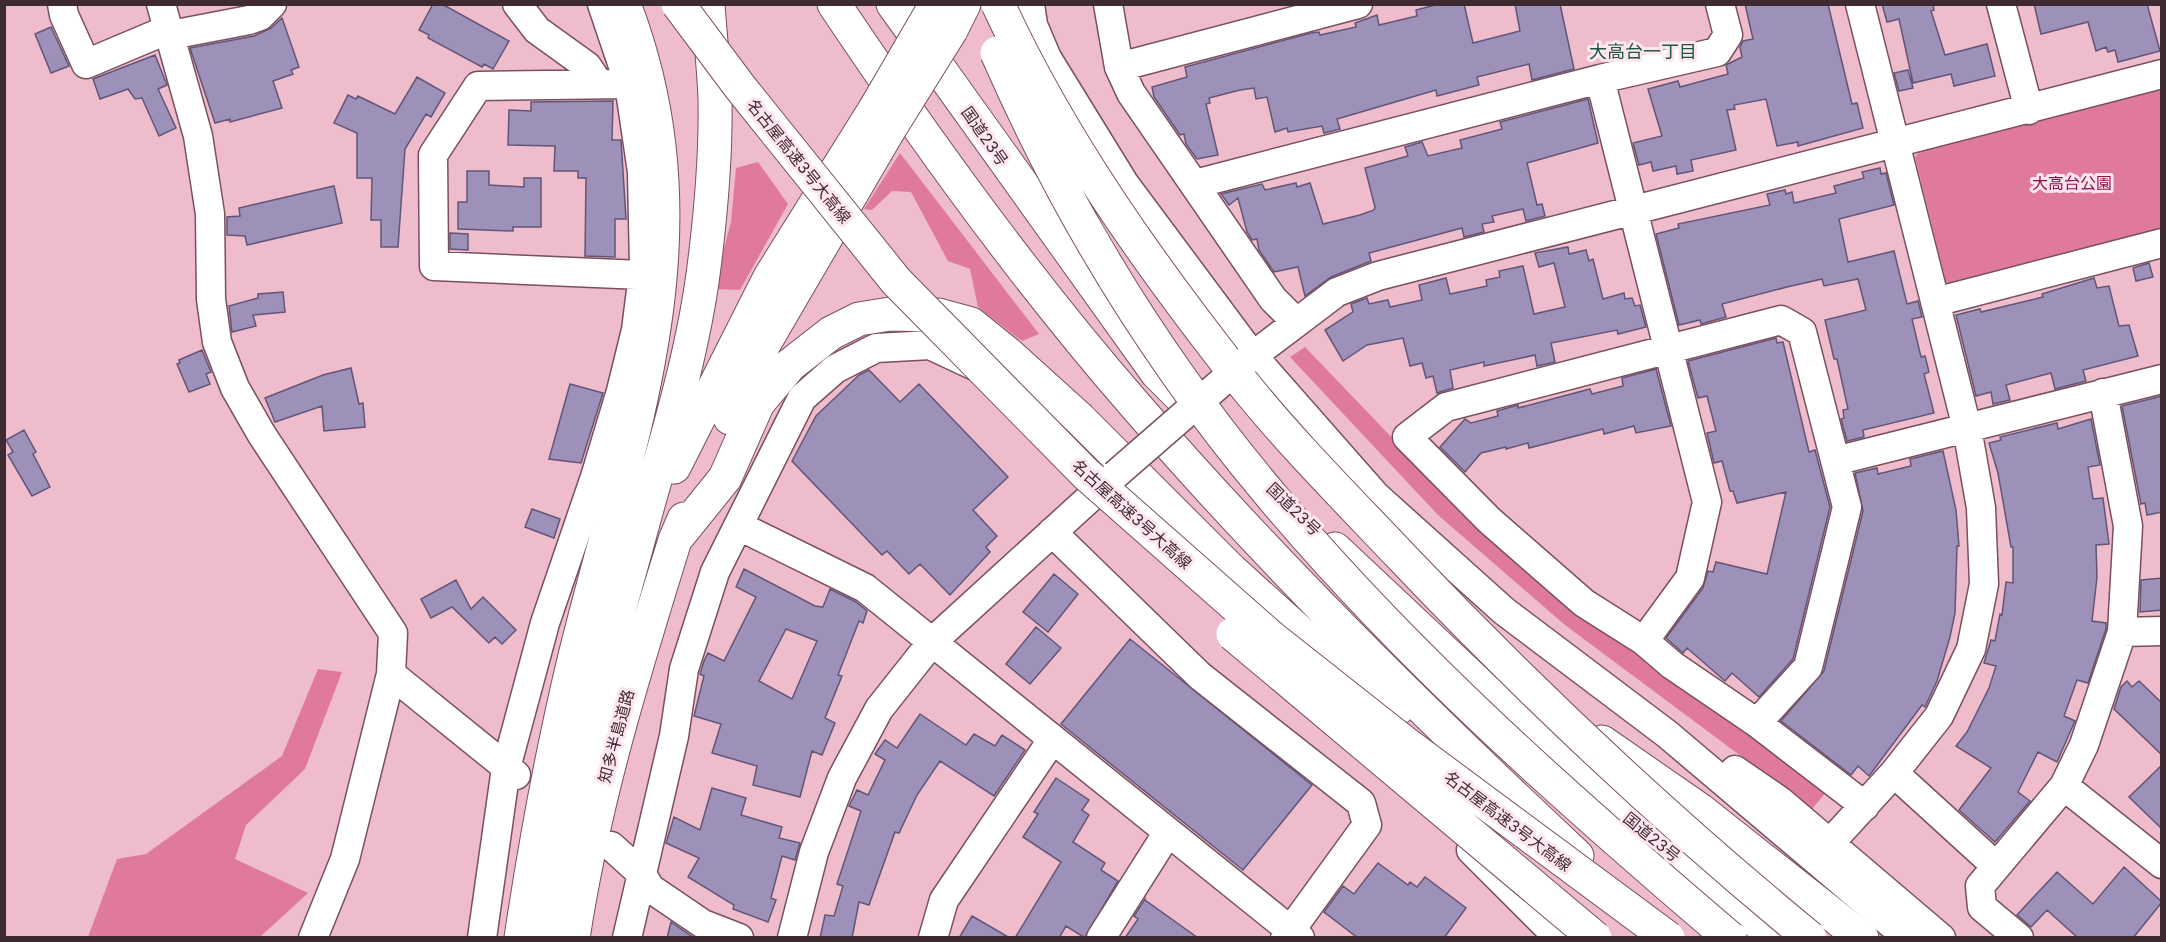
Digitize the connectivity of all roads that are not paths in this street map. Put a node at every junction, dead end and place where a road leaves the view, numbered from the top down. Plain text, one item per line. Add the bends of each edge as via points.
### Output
1 (62, 4) edge
2 (272, 4) edge
3 (517, 4) edge
4 (602, 4) edge
5 (624, 4) edge
6 (678, 4) edge
7 (708, 4) edge
8 (834, 4) edge
9 (893, 4) edge
10 (977, 4) edge
11 (998, 4) edge
12 (1030, 4) edge
13 (1108, 4) edge
14 (1358, 4) edge
15 (1719, 4) edge
16 (1860, 4) edge
17 (2001, 4) edge
18 (946, 11) edge
19 (167, 23) edge
20 (1119, 67) junction
21 (2162, 74) edge
22 (1600, 79) junction
23 (599, 84) junction
24 (629, 84) junction
25 (2029, 110) junction
26 (881, 121) junction
27 (1896, 144) junction
28 (1196, 184) junction
29 (1634, 210) junction
30 (2162, 243) edge
31 (642, 275) junction
32 (896, 281) junction
33 (1935, 302) junction
34 (1294, 321) junction
35 (1667, 348) junction
36 (1249, 358) junction
37 (2162, 379) edge
38 (2103, 393) junction
39 (1967, 428) junction
40 (1835, 461) junction
41 (1111, 478) junction
42 (1301, 516) junction
43 (739, 526) junction
44 (1052, 532) junction
45 (675, 540) junction
46 (626, 588) junction
47 (2162, 631) edge
48 (2122, 632) junction
49 (1644, 641) junction
50 (932, 642) junction
51 (391, 674) junction
52 (1427, 716) junction
53 (562, 718) junction
54 (1757, 723) junction
55 (1667, 734) junction
56 (1052, 740) junction
57 (511, 771) junction
58 (1894, 773) junction
59 (2064, 786) junction
60 (1865, 806) junction
61 (1168, 832) junction
62 (1830, 843) junction
63 (611, 846) dead end
64 (2162, 864) edge
65 (1996, 866) junction
66 (642, 874) junction
67 (1292, 935) edge
68 (313, 938) edge
69 (482, 938) edge
70 (499, 938) edge
71 (521, 938) edge
72 (544, 938) edge
73 (573, 938) edge
74 (627, 938) edge
75 (739, 938) edge
76 (792, 938) edge
77 (933, 938) edge
78 (1101, 938) edge
79 (1559, 938) edge
80 (1595, 938) edge
81 (1666, 938) edge
82 (1730, 938) edge
83 (1777, 938) edge
84 (1810, 938) edge
85 (1862, 938) edge
86 (1908, 938) edge
87 (1941, 938) edge
88 (2019, 938) edge

1 - 19 street via 86,64
2 - 19 street via 249,20
3 - 23 street via 537,30 587,66
4 - 24 street
5 - 53 highway via 653,104 661,159 664,224 660,293 649,366
6 - 32 highway, 名古屋高速3号大高線, bridge
7 - 46 highway via 715,101 704,269 682,375
8 - 52 highway via 1007,249 1134,405 1258,541
9 - 42 highway, 国道23号 via 1157,373
10 - 82 highway, bridge via 1040,147 1079,218 1133,307 1202,408 1269,494 1356,590 1528,762
11 - 84 highway, bridge via 1027,68 1068,139 1239,379 1464,622 1584,737
12 - 36 street via 1033,25 1047,58 1124,183
13 - 20 street
14 - 20 street
15 - 22 street via 1728,35 1717,52
16 - 27 street
17 - 25 street
18 - 26 highway, bridge
19 - 51 street via 198,136 208,203 211,299 217,342 234,388 262,435 393,633
20 - 28 street via 1131,93
21 - 25 street
22 - 28 street
22 - 29 street
23 - 24 street
23 - 31 street via 478,86 433,155 434,266
24 - 31 street via 642,172
25 - 27 street
26 - 45 highway via 764,344
26 - 46 highway via 765,287 664,488
27 - 29 street
27 - 33 street
28 - 34 street via 1273,299
29 - 34 street via 1378,276 1337,292
29 - 35 street
30 - 33 street
31 - 57 street via 636,330 621,391 545,623
32 - 80 highway, bridge via 928,333 1072,484 1206,612
32 - 81 highway, 名古屋高速3号大高線, bridge via 1086,474 1221,595 1405,743
33 - 39 street
34 - 36 street
35 - 40 street via 1781,320 1803,332
35 - 49 street via 1707,502 1690,578
35 - 49 street via 1446,407 1407,437 1489,520 1584,603
36 - 41 street, bridge
36 - 55 street via 1376,496 1504,611
37 - 38 street
38 - 39 street
38 - 48 street via 2127,526
39 - 40 street
39 - 58 street via 1981,508 1984,584 1971,649 1939,716
40 - 54 street via 1847,507 1808,667
41 - 43 street via 977,366 930,345 876,348 836,369 802,398
41 - 44 street
41 - 79 street via 1270,628 1481,861
42 - 83 highway, 国道23号 via 1582,781
42 - 85 highway via 1424,618 1700,810
43 - 50 street via 865,588
43 - 66 street via 715,572 684,669 674,736
44 - 50 street
44 - 67 street via 1200,676 1361,803 1367,825
45 - 52 highway via 725,478 758,403 790,365 831,333 859,319 890,314 938,315 971,324 1007,353 1080,419 1231,570 1380,705
45 - 73 highway, 知多半島道路 via 621,714 601,793
46 - 72 highway, 知多半島道路 via 578,764
47 - 48 street
48 - 59 street via 2084,745
49 - 54 street
50 - 56 street
50 - 76 street via 879,709 842,777 814,852
51 - 57 street
51 - 68 street via 345,859
52 - 81 highway
53 - 70 highway via 540,755
53 - 71 highway
54 - 60 street
55 - 62 street via 1731,767
55 - 86 street
56 - 61 street
56 - 77 street via 944,900
57 - 69 street
58 - 60 street
58 - 65 street
59 - 64 street
59 - 65 street
60 - 62 street
61 - 67 street
61 - 78 street
62 - 87 street
63 - 66 street
65 - 88 street via 1980,886 1983,907
66 - 74 street
66 - 75 street via 650,888 703,924

